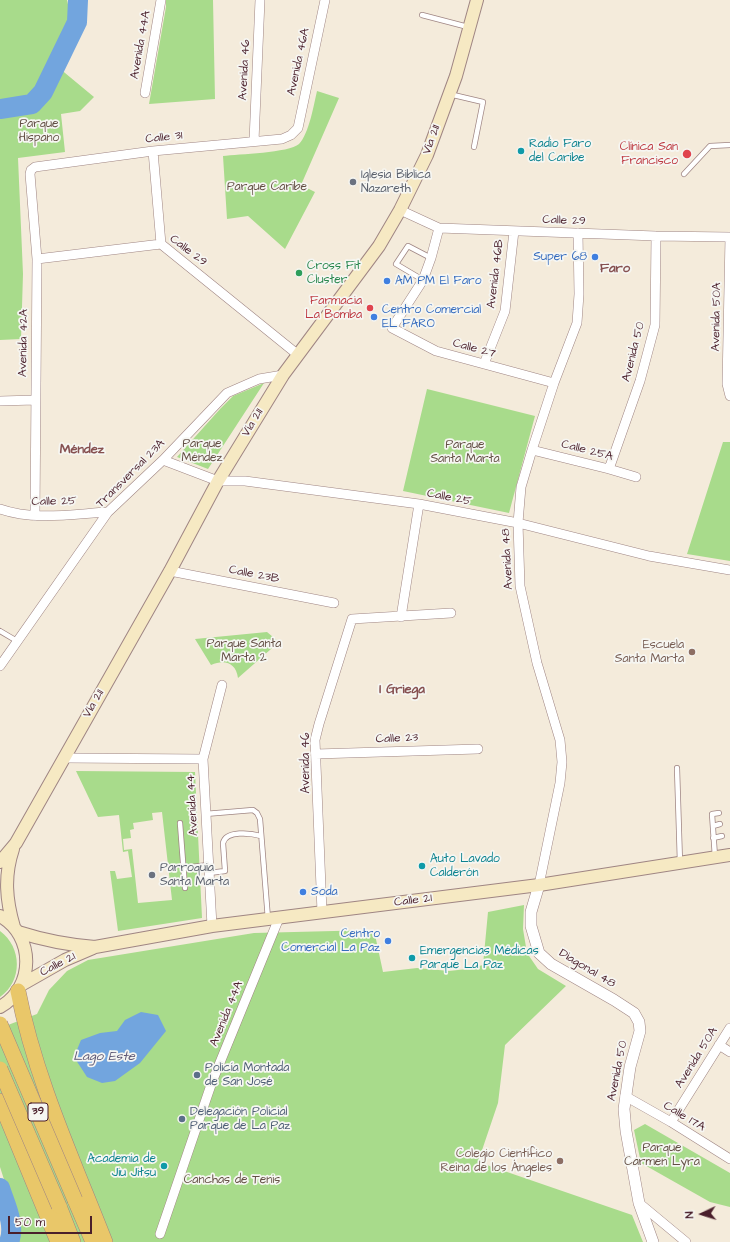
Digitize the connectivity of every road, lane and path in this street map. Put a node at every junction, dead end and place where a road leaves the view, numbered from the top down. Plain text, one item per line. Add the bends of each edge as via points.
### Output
1 (161, 0) edge
2 (260, 0) edge
3 (325, 0) edge
4 (477, 0) edge
5 (422, 15) dead end
6 (470, 28) junction
7 (145, 93) dead end
8 (449, 94) junction
9 (298, 128) joint
10 (254, 141) junction
11 (730, 145) edge
12 (474, 147) dead end
13 (153, 151) junction
14 (32, 170) joint
15 (684, 174) dead end
16 (400, 210) junction
17 (439, 228) junction
18 (514, 231) junction
19 (578, 233) junction
20 (656, 236) junction
21 (730, 237) edge
22 (161, 244) junction
23 (431, 258) junction
24 (37, 259) junction
25 (423, 280) junction
26 (298, 354) junction
27 (484, 364) junction
28 (283, 375) junction
29 (554, 383) junction
30 (730, 396) edge
31 (35, 400) junction
32 (0, 401) edge
33 (532, 450) junction
34 (162, 460) junction
35 (609, 469) junction
36 (636, 477) dead end
37 (218, 481) junction
38 (419, 504) junction
39 (0, 509) edge
40 (108, 512) junction
41 (35, 516) junction
42 (518, 523) junction
43 (730, 570) edge
44 (170, 571) junction
45 (334, 603) dead end
46 (451, 613) dead end
47 (401, 617) junction
48 (0, 631) edge
49 (17, 641) junction
50 (0, 666) edge
51 (222, 685) dead end
52 (478, 749) dead end
53 (316, 754) junction
54 (64, 758) junction
55 (202, 758) junction
56 (677, 768) dead end
57 (719, 813) dead end
58 (205, 814) junction
59 (180, 823) dead end
60 (720, 824) dead end
61 (713, 826) junction
62 (261, 836) junction
63 (722, 836) dead end
64 (713, 838) junction
65 (16, 842) junction
66 (730, 855) edge
67 (715, 857) junction
68 (0, 862) edge
69 (680, 863) junction
70 (183, 868) junction
71 (209, 869) junction
72 (539, 885) junction
73 (185, 888) dead end
74 (322, 912) junction
75 (0, 916) edge
76 (273, 918) junction
77 (212, 926) junction
78 (16, 929) junction
79 (95, 947) junction
80 (19, 988) junction
81 (0, 1007) edge
82 (639, 1022) joint
83 (0, 1024) edge
84 (730, 1028) edge
85 (719, 1045) junction
86 (730, 1052) edge
87 (0, 1070) edge
88 (625, 1096) junction
89 (0, 1101) edge
90 (55, 1112) junction
91 (671, 1122) junction
92 (11, 1126) junction
93 (730, 1159) edge
94 (639, 1204) junction
95 (160, 1234) dead end
96 (58, 1242) edge
97 (73, 1242) edge
98 (93, 1242) edge
99 (105, 1242) edge
100 (653, 1242) edge
101 (686, 1242) edge

1 - 7 street, Avenida 44A
2 - 10 street, Avenida 46
3 - 9 street, Avenida 46A
4 - 6 main road, Vía 211
5 - 6 lane
6 - 8 main road, Vía 211
8 - 12 lane via 483,102
8 - 16 main road, Vía 211 via 427,156
9 - 10 street, Calle 31 via 292,135 282,139
10 - 13 street, Calle 31
11 - 15 lane via 710,146
13 - 14 street, Calle 31 via 35,167
13 - 22 street
14 - 24 street, Avenida 42A via 30,174
16 - 17 street, Calle 29
16 - 26 main road, Vía 211 via 379,246
17 - 18 street, Calle 29
17 - 23 street
18 - 19 street, Calle 29
18 - 27 street, Avenida 46B via 505,311
19 - 20 street, Calle 29
19 - 29 street, Avenida 48 via 577,323
20 - 21 street, Calle 29
20 - 35 street, Avenida 50 via 655,324 640,381
21 - 30 street, Avenida 50A
22 - 24 street, Calle 29
22 - 26 street, Calle 29
23 - 25 street
23 - 25 lane via 408,246 396,264
24 - 31 street, Avenida 42A
25 - 27 street, Calle 27 via 392,328 436,350
26 - 28 main road, Vía 211
27 - 29 street, Calle 27
28 - 34 street, Transversal 23A via 259,379 227,393
28 - 37 main road, Vía 211
29 - 33 street, Avenida 48
31 - 32 street
31 - 41 street, Avenida 42A
33 - 35 street, Calle 25A
33 - 42 street, Avenida 48 via 521,487
34 - 37 street, Calle 25
34 - 40 street, Transversal 23A
35 - 36 street, Calle 25A
37 - 38 street, Calle 25 via 245,481
37 - 44 main road, Vía 211
38 - 42 street, Calle 25
38 - 47 street
39 - 41 street, Calle 25
40 - 41 street, Calle 25
40 - 49 street, Transversal 23A
42 - 43 street, Calle 25 via 649,556
42 - 72 street, Avenida 48 via 520,586 536,662 560,740 562,762
44 - 45 street, Calle 23B
44 - 54 main road, Vía 211
46 - 47 street
47 - 53 street, Avenida 46 via 352,619 318,724
48 - 49 lane
49 - 50 street, Transversal 23A
51 - 55 street, Avenida 44
52 - 53 street, Calle 23
53 - 74 street, Avenida 46
54 - 55 street
54 - 65 main road, Vía 211
55 - 58 street, Avenida 44
56 - 69 lane
57 - 61 lane via 712,814
58 - 62 lane via 253,810 260,819
58 - 71 street, Avenida 44
59 - 70 lane
60 - 61 lane
61 - 64 lane
62 - 71 lane via 252,833 229,835 224,838 222,843 225,871
62 - 76 lane
63 - 64 lane
64 - 67 lane
65 - 68 main road, Vía 211
65 - 78 main road, Vía 211 via 7,876 8,904
66 - 67 main road, Calle 21
67 - 69 main road, Calle 21
69 - 72 main road, Calle 21
70 - 71 lane
70 - 73 lane
71 - 77 street, Avenida 44
72 - 74 main road, Calle 21
72 - 82 street, Diagonal 48 via 531,912 531,926 539,953 551,964 614,1000 634,1014
74 - 76 main road, Calle 21
75 - 78 main road
76 - 77 main road, Calle 21
76 - 95 street, Avenida 44A via 212,1082
77 - 79 main road, Calle 21
78 - 79 main road, Calle 21 via 33,937
78 - 80 main road, Vía 211 via 23,942 27,964
79 - 80 main road, Calle 21 via 60,963
80 - 81 main road, Calle 21
80 - 90 highway via 30,1043
82 - 88 street, Avenida 50 via 640,1031
83 - 98 highway, 39, bridge
84 - 85 street, Avenida 50A
85 - 86 street
85 - 91 street, Avenida 50A
87 - 97 highway, 39, bridge
88 - 91 street, Calle 17A
88 - 94 street, Avenida 50 via 626,1131
89 - 92 highway
90 - 92 highway via 46,1105 30,1104 19,1110
90 - 99 highway
91 - 93 street, Calle 17A
92 - 96 highway
94 - 100 street, Avenida 50
94 - 101 street

